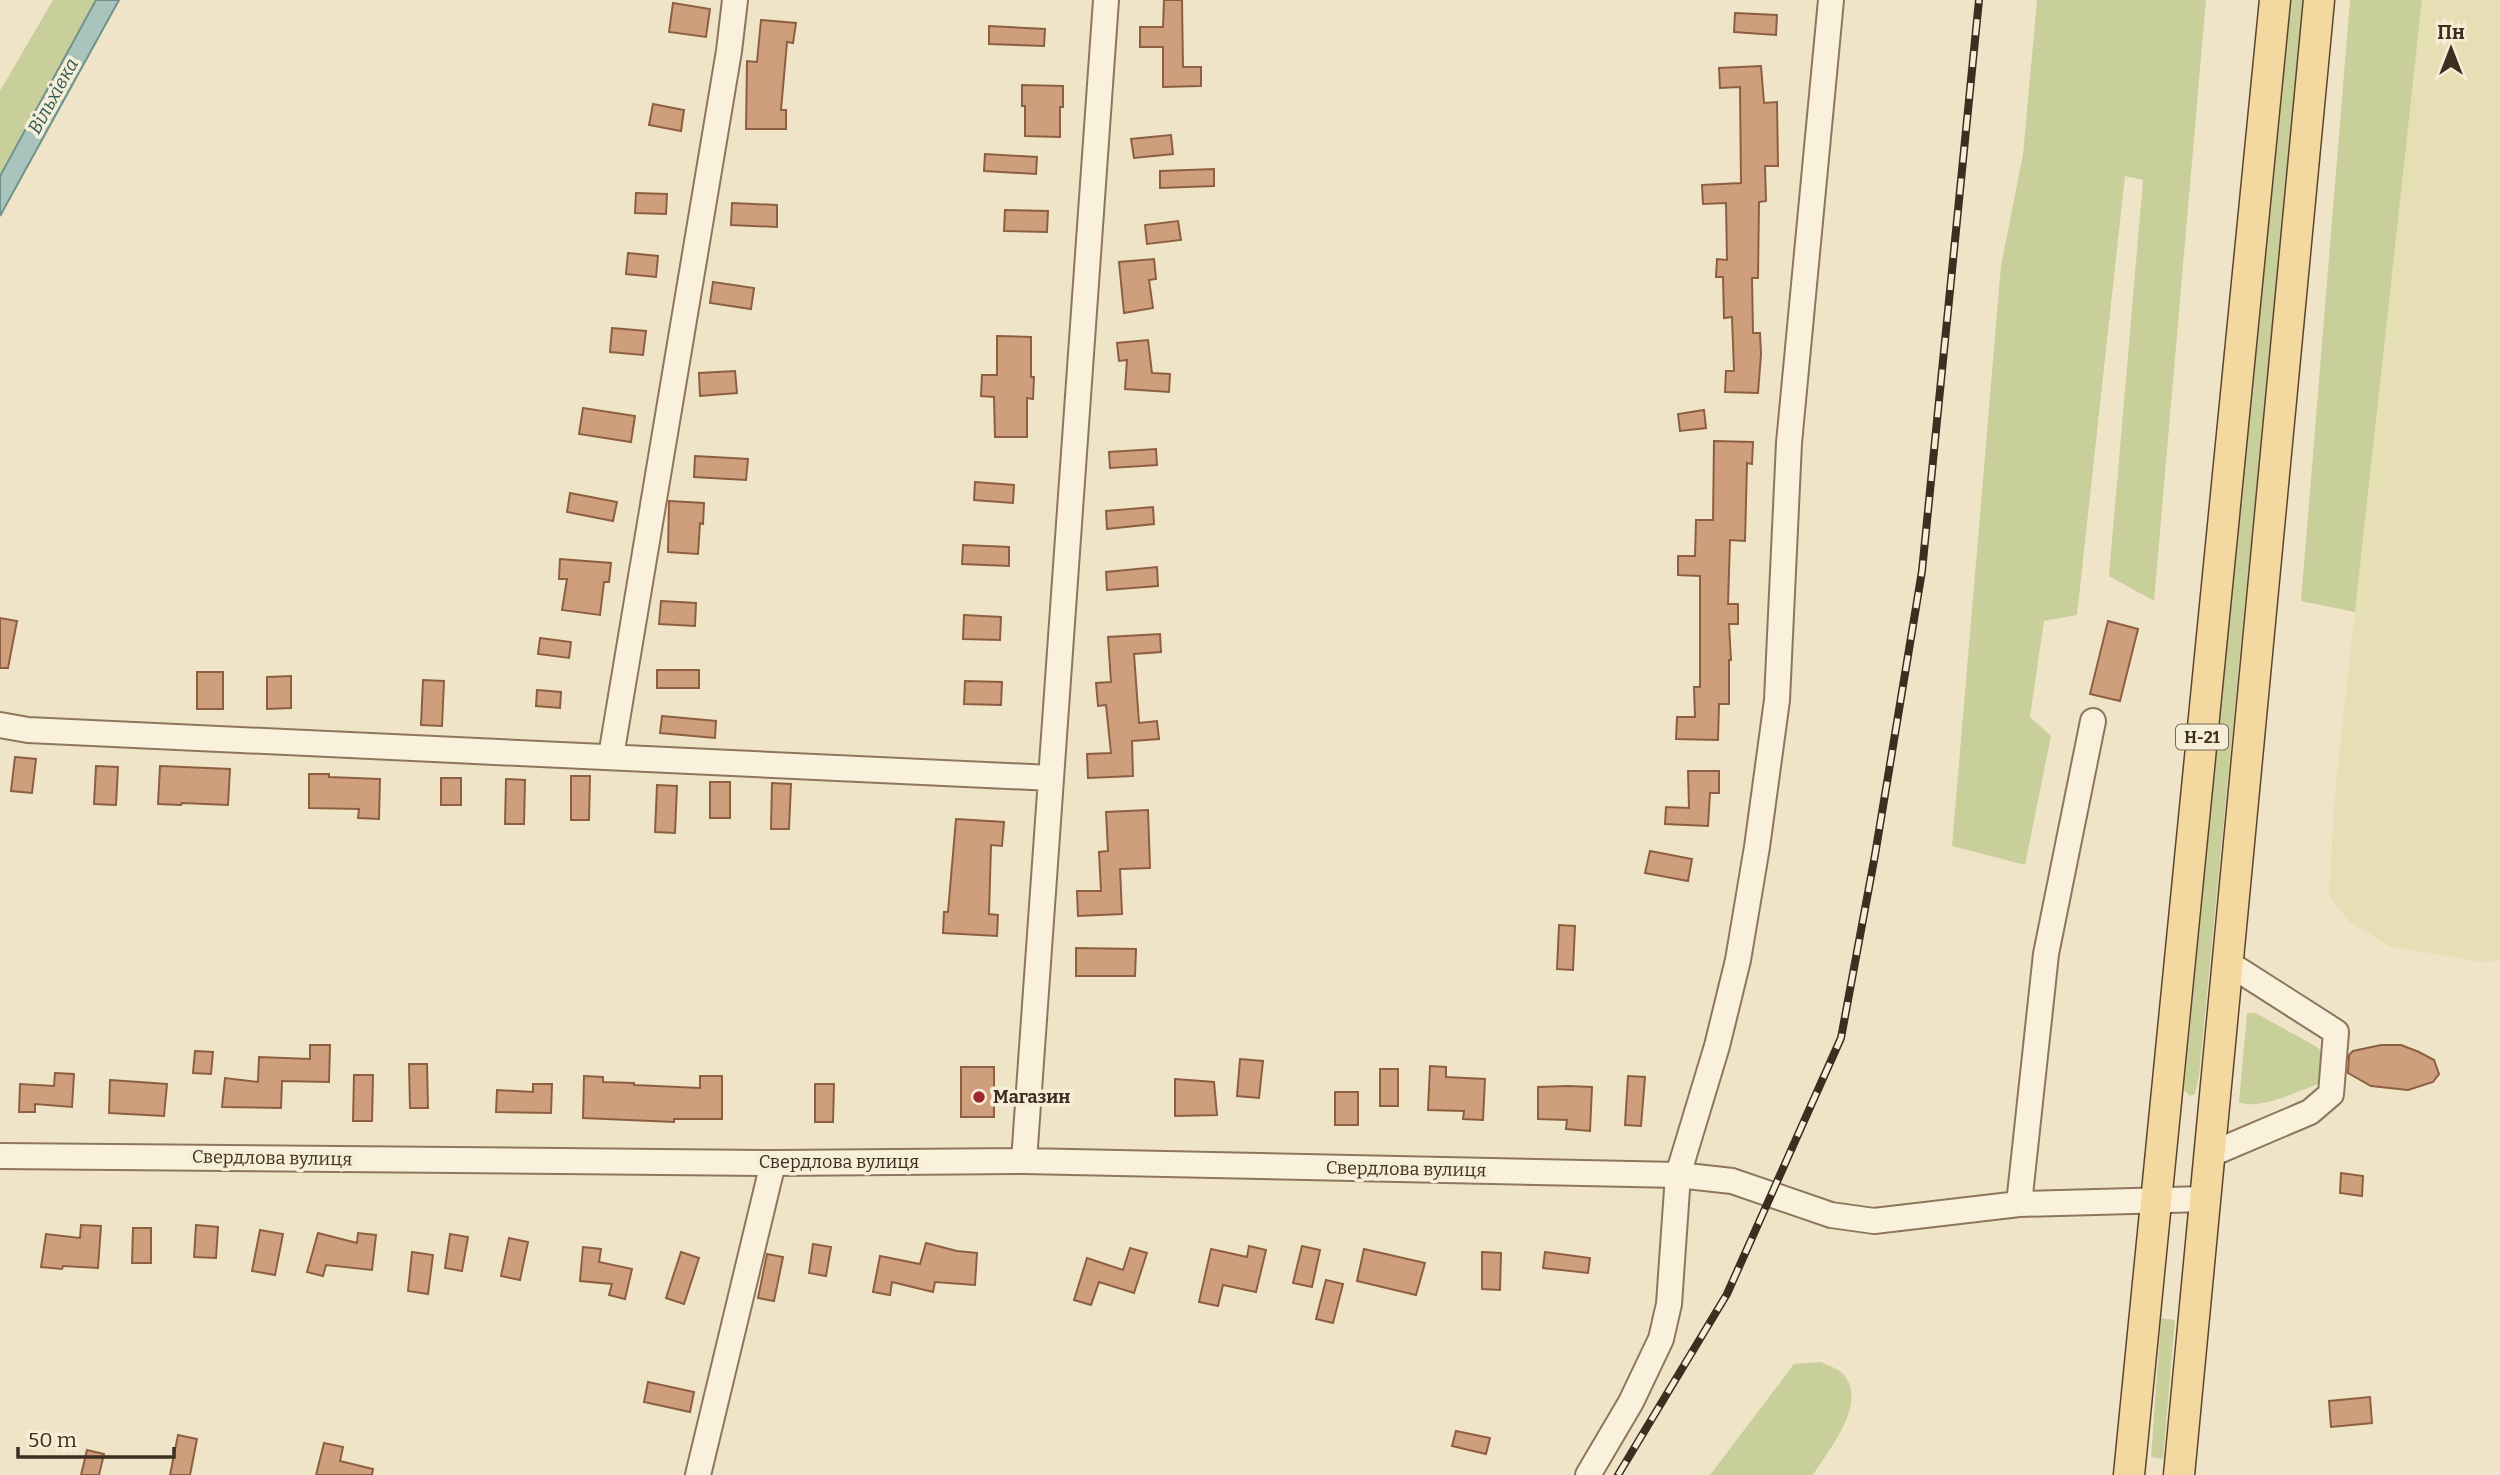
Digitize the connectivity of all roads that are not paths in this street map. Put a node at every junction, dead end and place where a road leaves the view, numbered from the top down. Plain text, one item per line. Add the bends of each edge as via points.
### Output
1 (735, 0) edge
2 (1106, 0) edge
3 (1831, 0) edge
4 (2275, 0) edge
5 (2319, 0) edge
6 (2093, 721) dead end
7 (0, 725) edge
8 (611, 756) junction
9 (1051, 778) junction
10 (2228, 963) junction
11 (2209, 1155) junction
12 (0, 1156) edge
13 (1024, 1161) junction
14 (774, 1163) junction
15 (1678, 1175) junction
16 (2156, 1199) junction
17 (2205, 1199) junction
18 (2019, 1204) junction
19 (698, 1475) edge
20 (1588, 1475) edge
21 (2129, 1475) edge
22 (2179, 1475) edge

1 - 8 street
2 - 9 street
3 - 15 street via 1789,443 1777,700 1738,960
4 - 16 main road, Н-21
5 - 10 main road, Н-21
6 - 18 street via 2046,954
7 - 8 street via 28,730
8 - 9 street
9 - 13 street
10 - 11 main road, Н-21
10 - 11 street via 2336,1032 2331,1094 2310,1112
11 - 17 main road, Н-21
12 - 14 street, Свердлова вулиця
13 - 14 street, Свердлова вулиця
13 - 15 street, Свердлова вулиця
14 - 19 street
15 - 18 street, Свердлова вулиця via 1732,1181 1831,1215 1874,1221
15 - 20 street via 1669,1304 1661,1339
16 - 17 street, Свердлова вулиця
16 - 18 street, Свердлова вулиця
16 - 21 main road, Н-21
17 - 22 main road, Н-21

